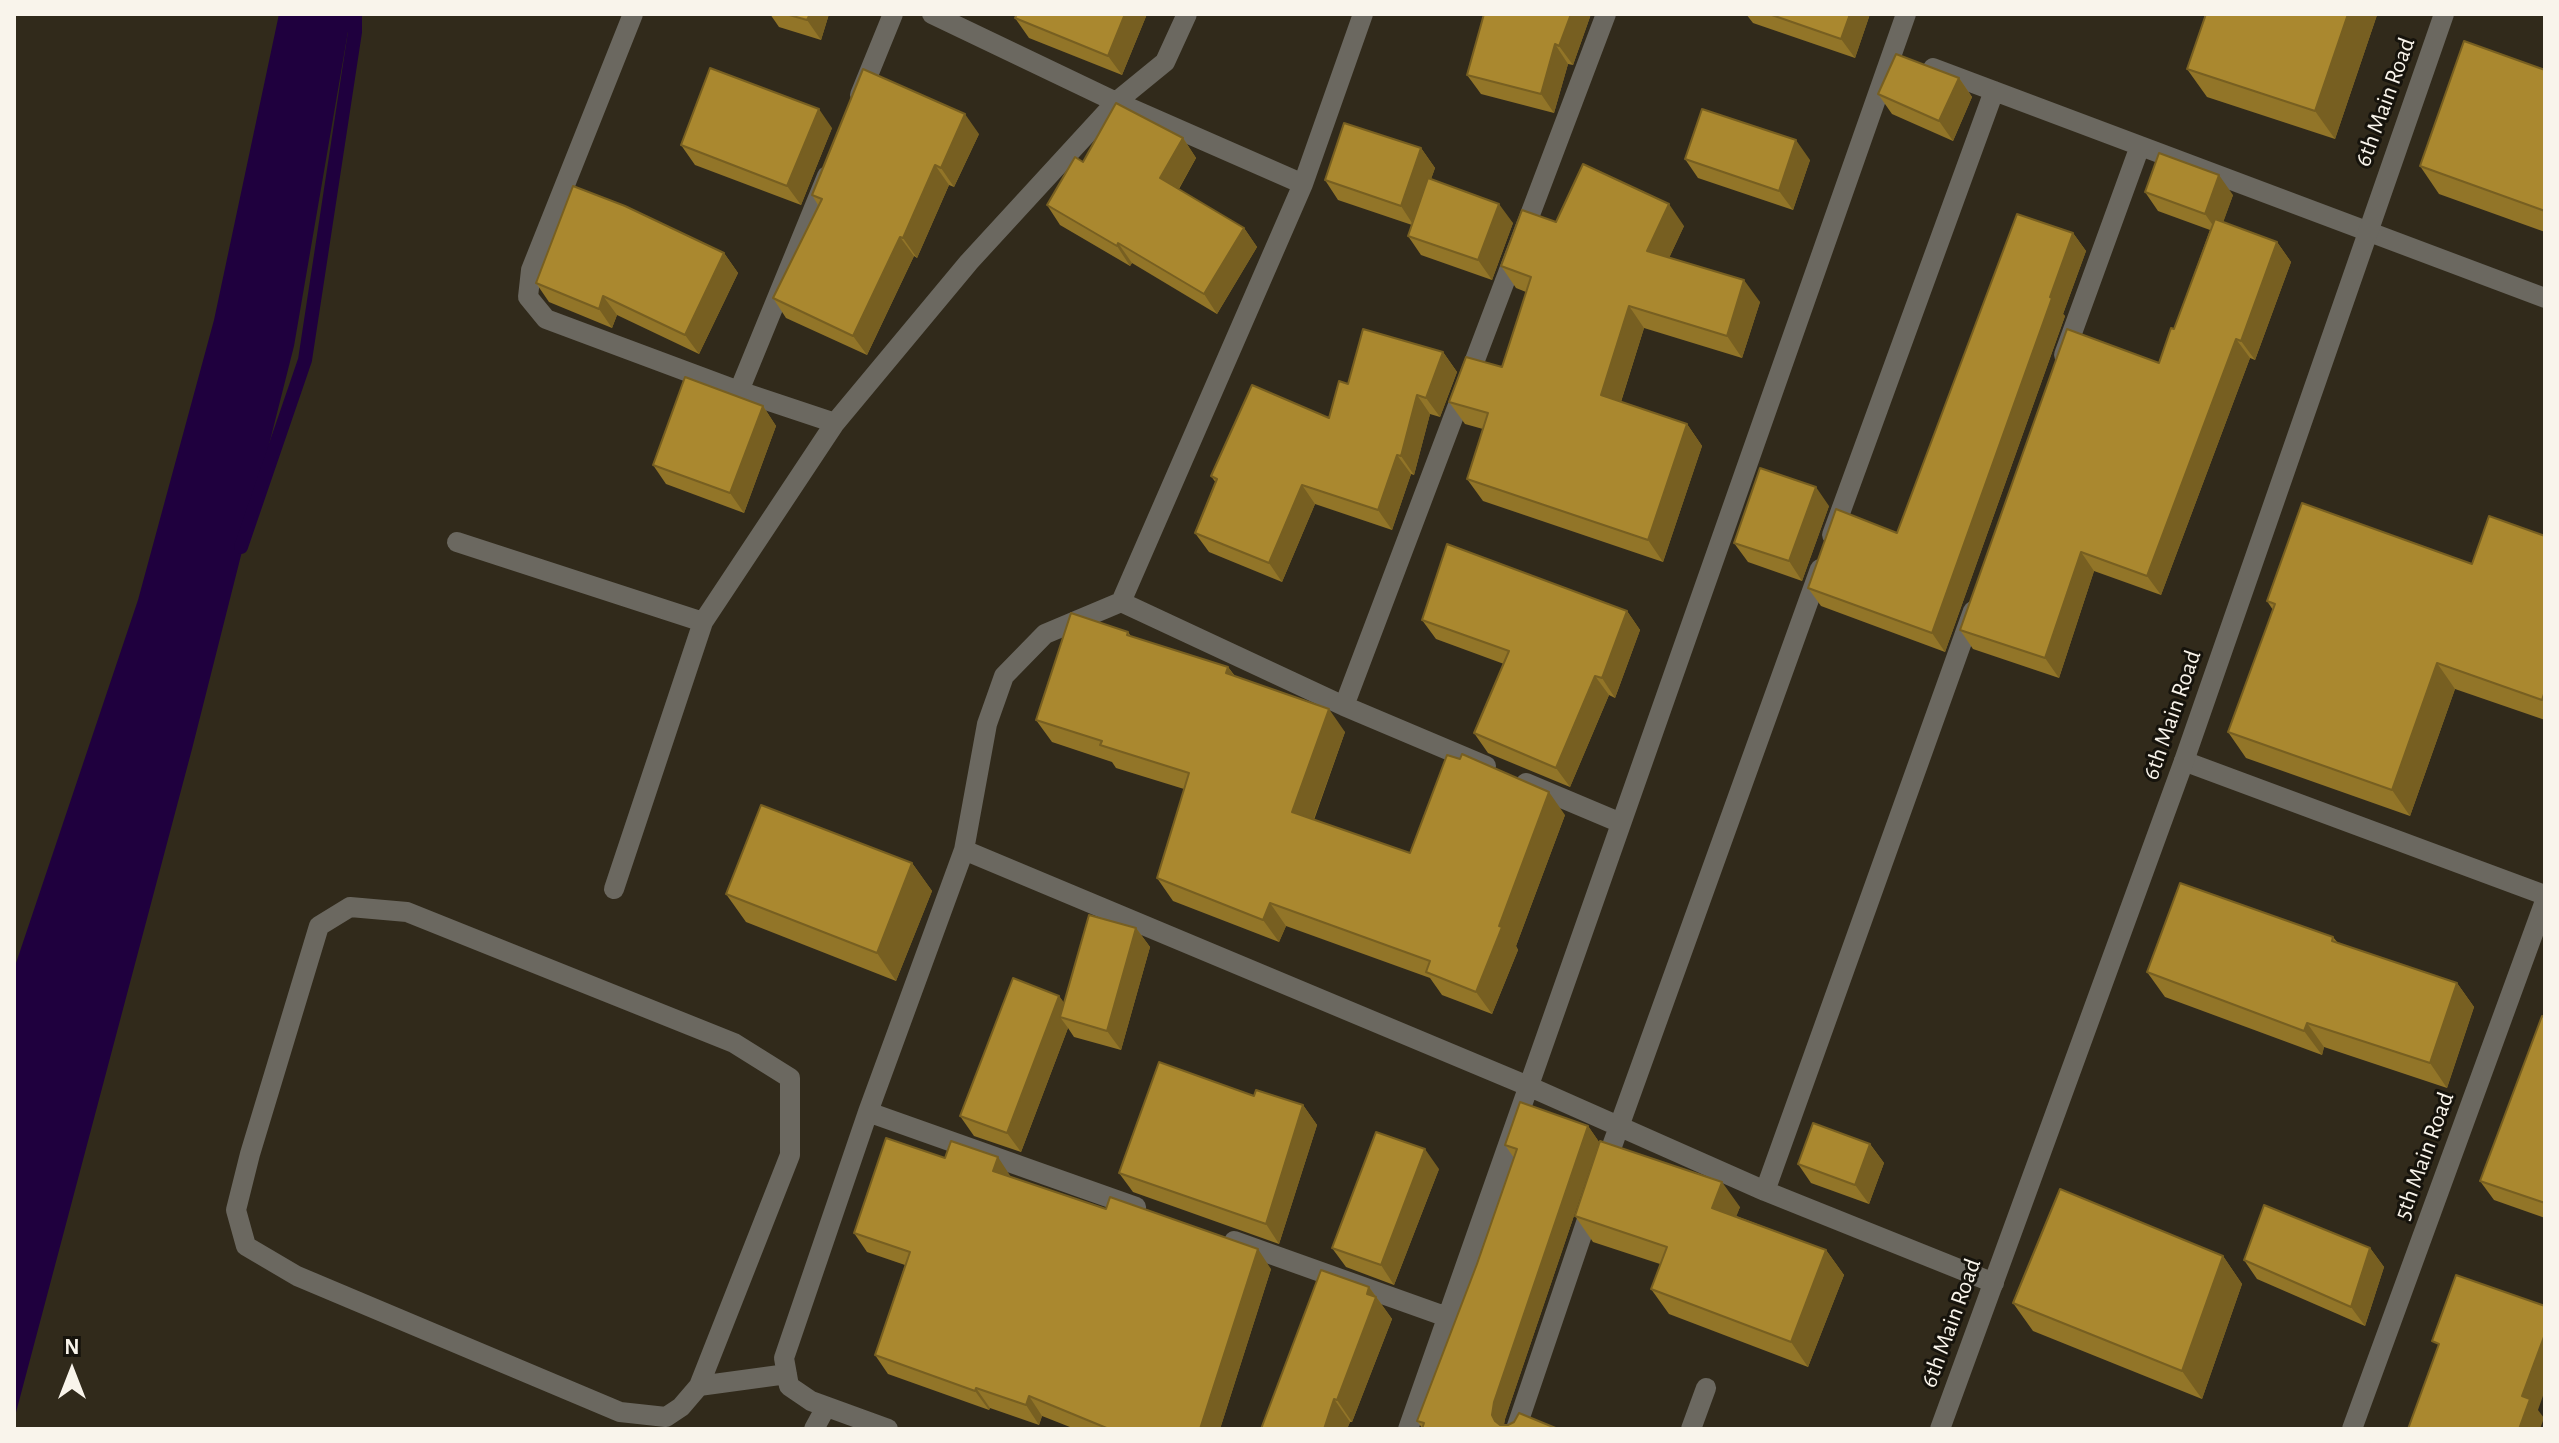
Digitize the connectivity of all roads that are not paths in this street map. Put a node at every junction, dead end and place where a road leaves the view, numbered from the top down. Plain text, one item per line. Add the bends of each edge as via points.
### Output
1 (633, 14) edge
2 (893, 14) edge
3 (932, 14) edge
4 (1187, 14) edge
5 (1363, 14) edge
6 (1606, 14) edge
7 (1906, 14) edge
8 (2444, 14) edge
9 (1907, 58) junction
10 (1994, 91) junction
11 (1116, 102) junction
12 (852, 116) edge
13 (2140, 146) junction
14 (834, 159) edge
15 (1303, 184) junction
16 (2366, 231) junction
17 (2545, 298) edge
18 (2059, 370) edge
19 (739, 391) junction
20 (835, 423) junction
21 (457, 542) dead end
22 (1979, 594) edge
23 (1121, 602) junction
24 (703, 622) junction
25 (1344, 706) junction
26 (2184, 761) junction
27 (1621, 823) junction
28 (964, 850) junction
29 (614, 889) dead end
30 (2545, 898) edge
31 (1528, 1086) junction
32 (868, 1112) junction
33 (1618, 1126) junction
34 (1765, 1191) junction
35 (1150, 1212) edge
36 (1210, 1233) edge
37 (1994, 1283) junction
38 (1447, 1317) junction
39 (787, 1374) junction
40 (699, 1386) junction
41 (1706, 1388) dead end
42 (826, 1407) junction
43 (814, 1429) edge
44 (888, 1429) edge
45 (1408, 1429) edge
46 (1516, 1429) edge
47 (1691, 1429) edge
48 (1940, 1429) edge
49 (2352, 1429) edge

1 - 19 street via 531,270 528,297 546,319
2 - 12 street
3 - 11 street
4 - 11 street via 1165,62
5 - 15 street
6 - 25 street
7 - 9 street
8 - 16 street, 6th Main Road
9 - 10 street
9 - 27 street
10 - 13 street
10 - 33 street
11 - 15 street
11 - 20 street via 969,262
13 - 16 street
13 - 18 street
14 - 19 street
15 - 23 street
16 - 17 street
16 - 26 street, 6th Main Road
19 - 20 street
20 - 24 street
21 - 24 street
22 - 34 street
23 - 25 street
23 - 28 street via 1045,634 1004,676 987,724
24 - 29 street
25 - 27 street
26 - 30 street
26 - 37 street, 6th Main Road
27 - 31 street
28 - 31 street
28 - 32 street
30 - 49 street, 5th Main Road
31 - 33 street
31 - 38 street
32 - 35 street
32 - 39 street via 784,1358
33 - 34 street
33 - 46 street
34 - 37 street
36 - 38 street
37 - 48 street, 6th Main Road
38 - 45 street
39 - 40 street
39 - 42 street via 789,1386
40 - 40 street via 790,1155 790,1078 734,1043 407,912 350,907 319,926 236,1210 246,1246 297,1276 620,1412 666,1417
41 - 47 street
42 - 43 street
42 - 44 street

